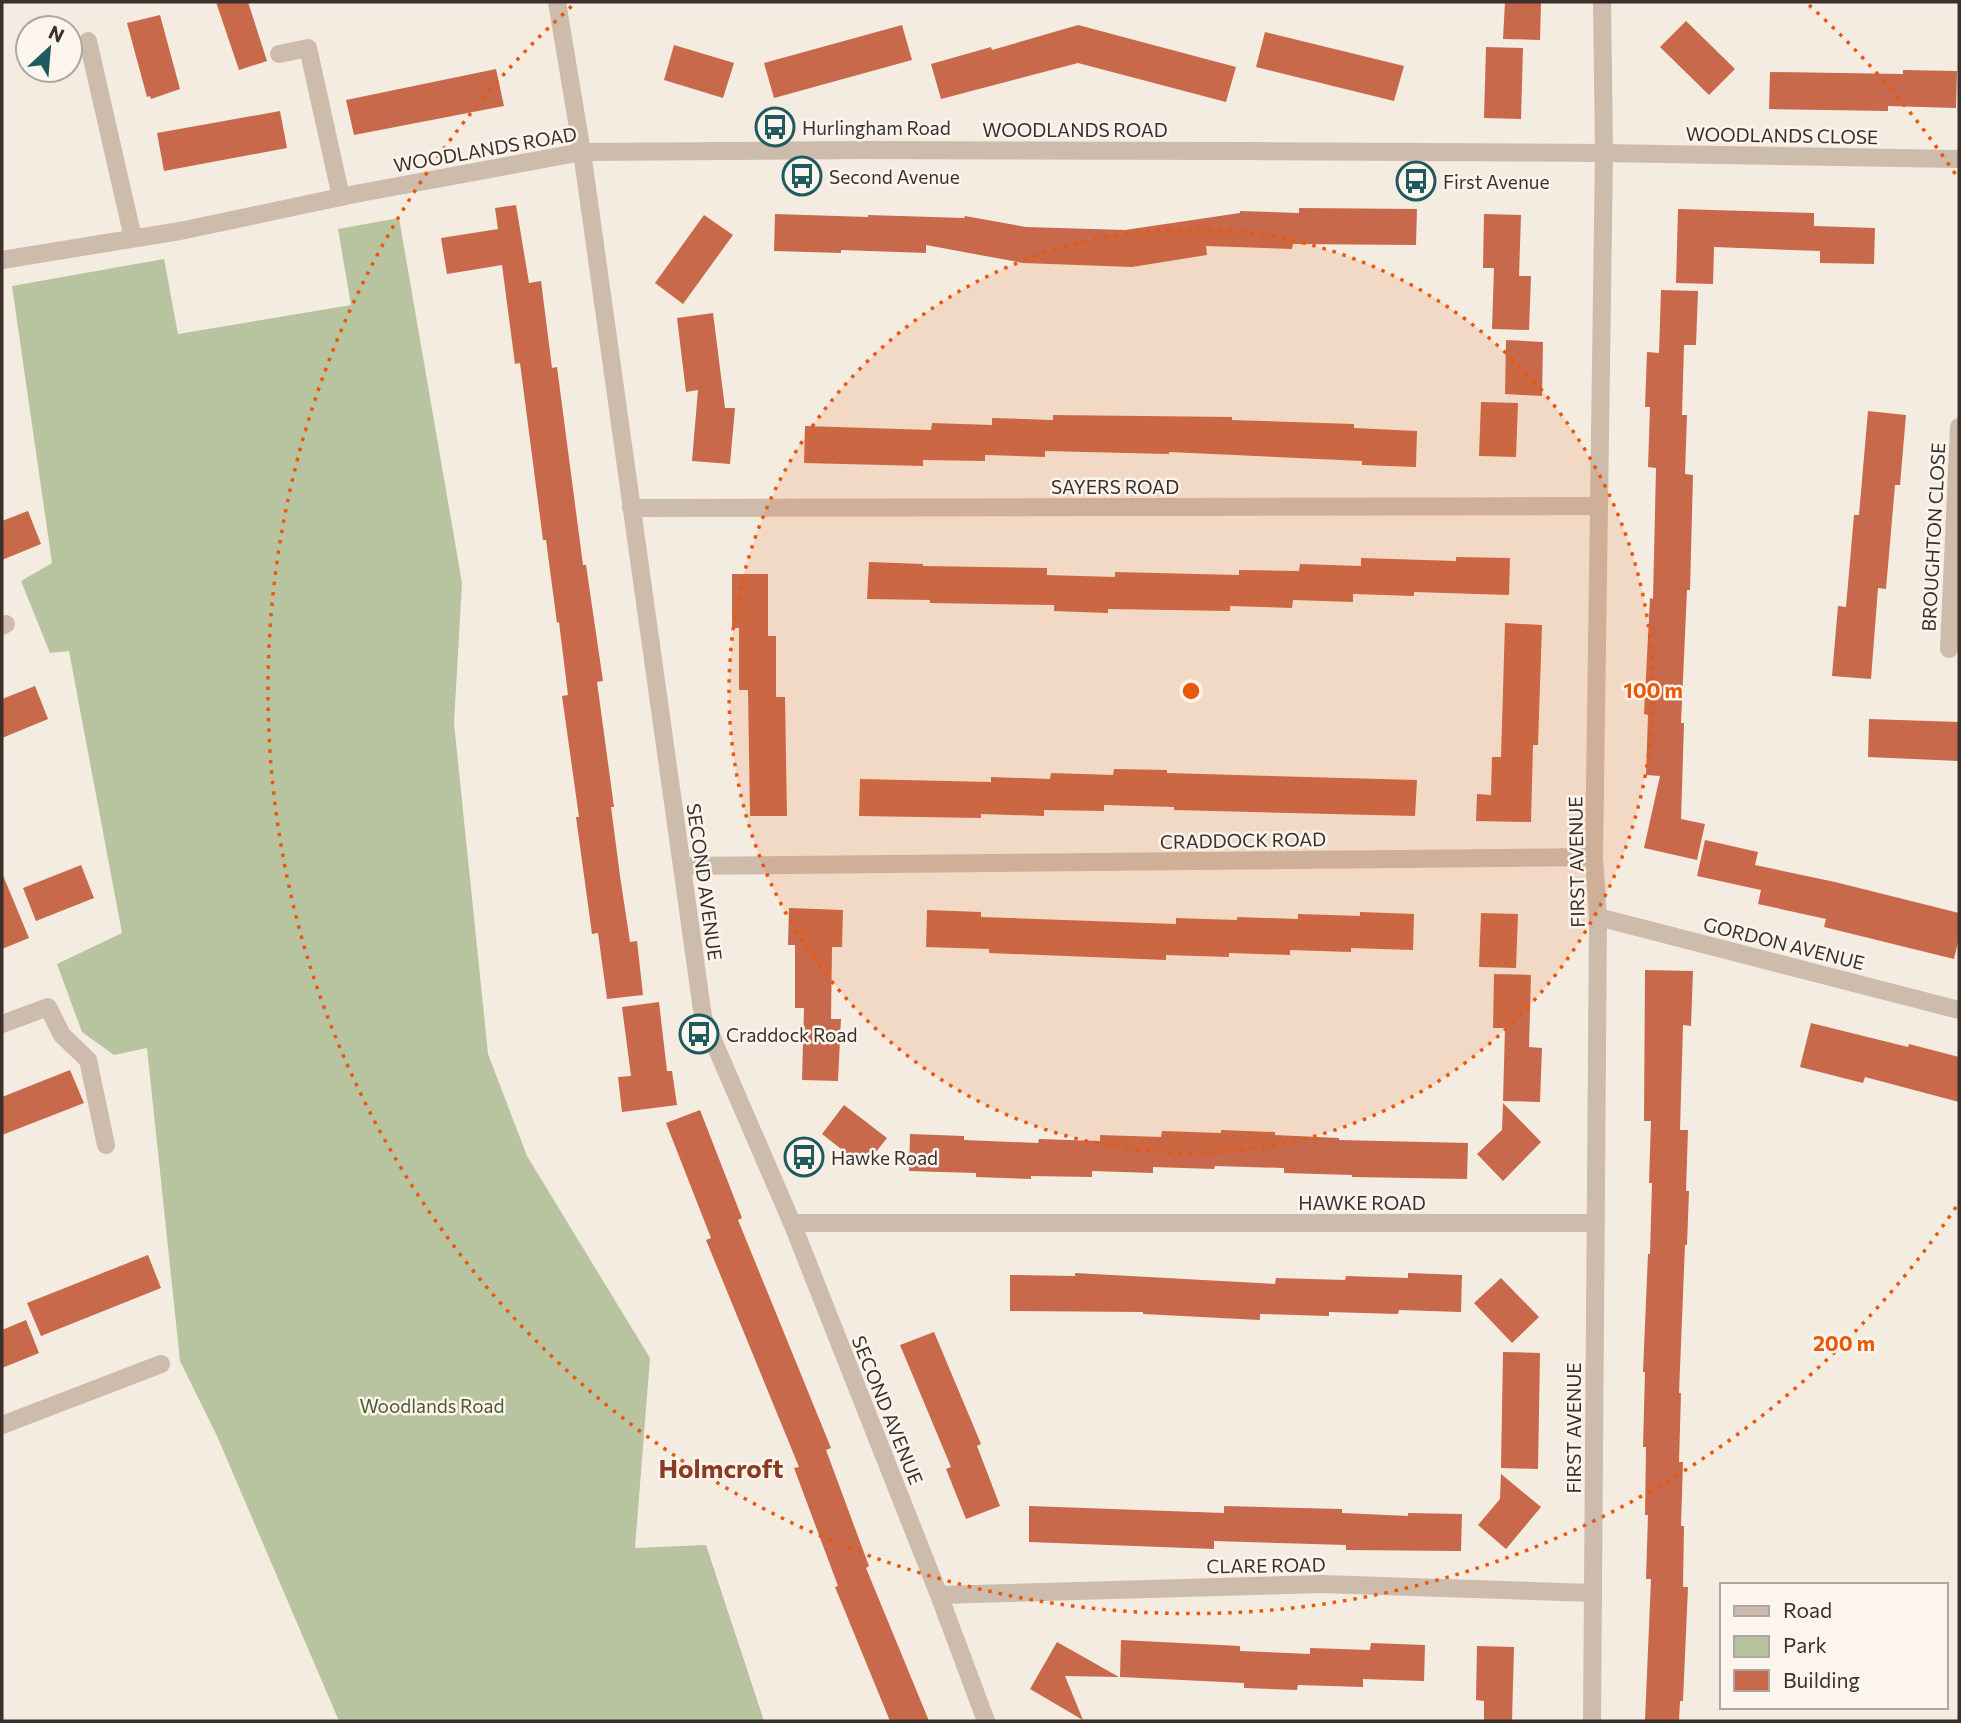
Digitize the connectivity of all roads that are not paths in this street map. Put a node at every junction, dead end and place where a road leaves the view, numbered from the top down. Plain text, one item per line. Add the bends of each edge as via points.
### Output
1 (557, 2) edge
2 (1602, 2) edge
3 (88, 41) dead end
4 (279, 54) dead end
5 (582, 152) junction
6 (1604, 153) junction
7 (1959, 159) edge
8 (341, 197) junction
9 (132, 238) junction
10 (2, 260) edge
11 (1959, 427) edge
12 (1599, 506) junction
13 (631, 508) junction
14 (1949, 649) dead end
15 (1594, 857) junction
16 (682, 866) junction
17 (1598, 917) junction
18 (1959, 1010) edge
19 (2, 1024) edge
20 (106, 1144) dead end
21 (792, 1223) junction
22 (1596, 1223) junction
23 (160, 1364) dead end
24 (2, 1425) edge
25 (1593, 1593) junction
26 (939, 1595) junction
27 (986, 1721) edge
28 (1592, 1721) edge

1 - 5 street, SECOND AVENUE
2 - 6 street, FIRST AVENUE
3 - 9 street
4 - 8 street via 308,48
5 - 6 street, WOODLANDS ROAD
5 - 8 street, WOODLANDS ROAD
5 - 13 street, SECOND AVENUE
6 - 7 street, WOODLANDS CLOSE
6 - 12 street, FIRST AVENUE
8 - 9 street, WOODLANDS ROAD
9 - 10 street, WOODLANDS ROAD
11 - 14 street, BROUGHTON CLOSE
12 - 13 street, SAYERS ROAD
12 - 15 street, FIRST AVENUE
13 - 16 street, SECOND AVENUE
15 - 16 street, CRADDOCK ROAD
15 - 17 street, FIRST AVENUE
16 - 21 street, SECOND AVENUE via 703,1017
17 - 18 street, GORDON AVENUE
17 - 22 street, FIRST AVENUE
19 - 20 street via 48,1007 62,1035 88,1060
21 - 22 street, HAWKE ROAD
21 - 26 street, SECOND AVENUE
22 - 25 street, FIRST AVENUE
23 - 24 street
25 - 26 street, CLARE ROAD via 1322,1584
25 - 28 street, FIRST AVENUE
26 - 27 street, SECOND AVENUE

